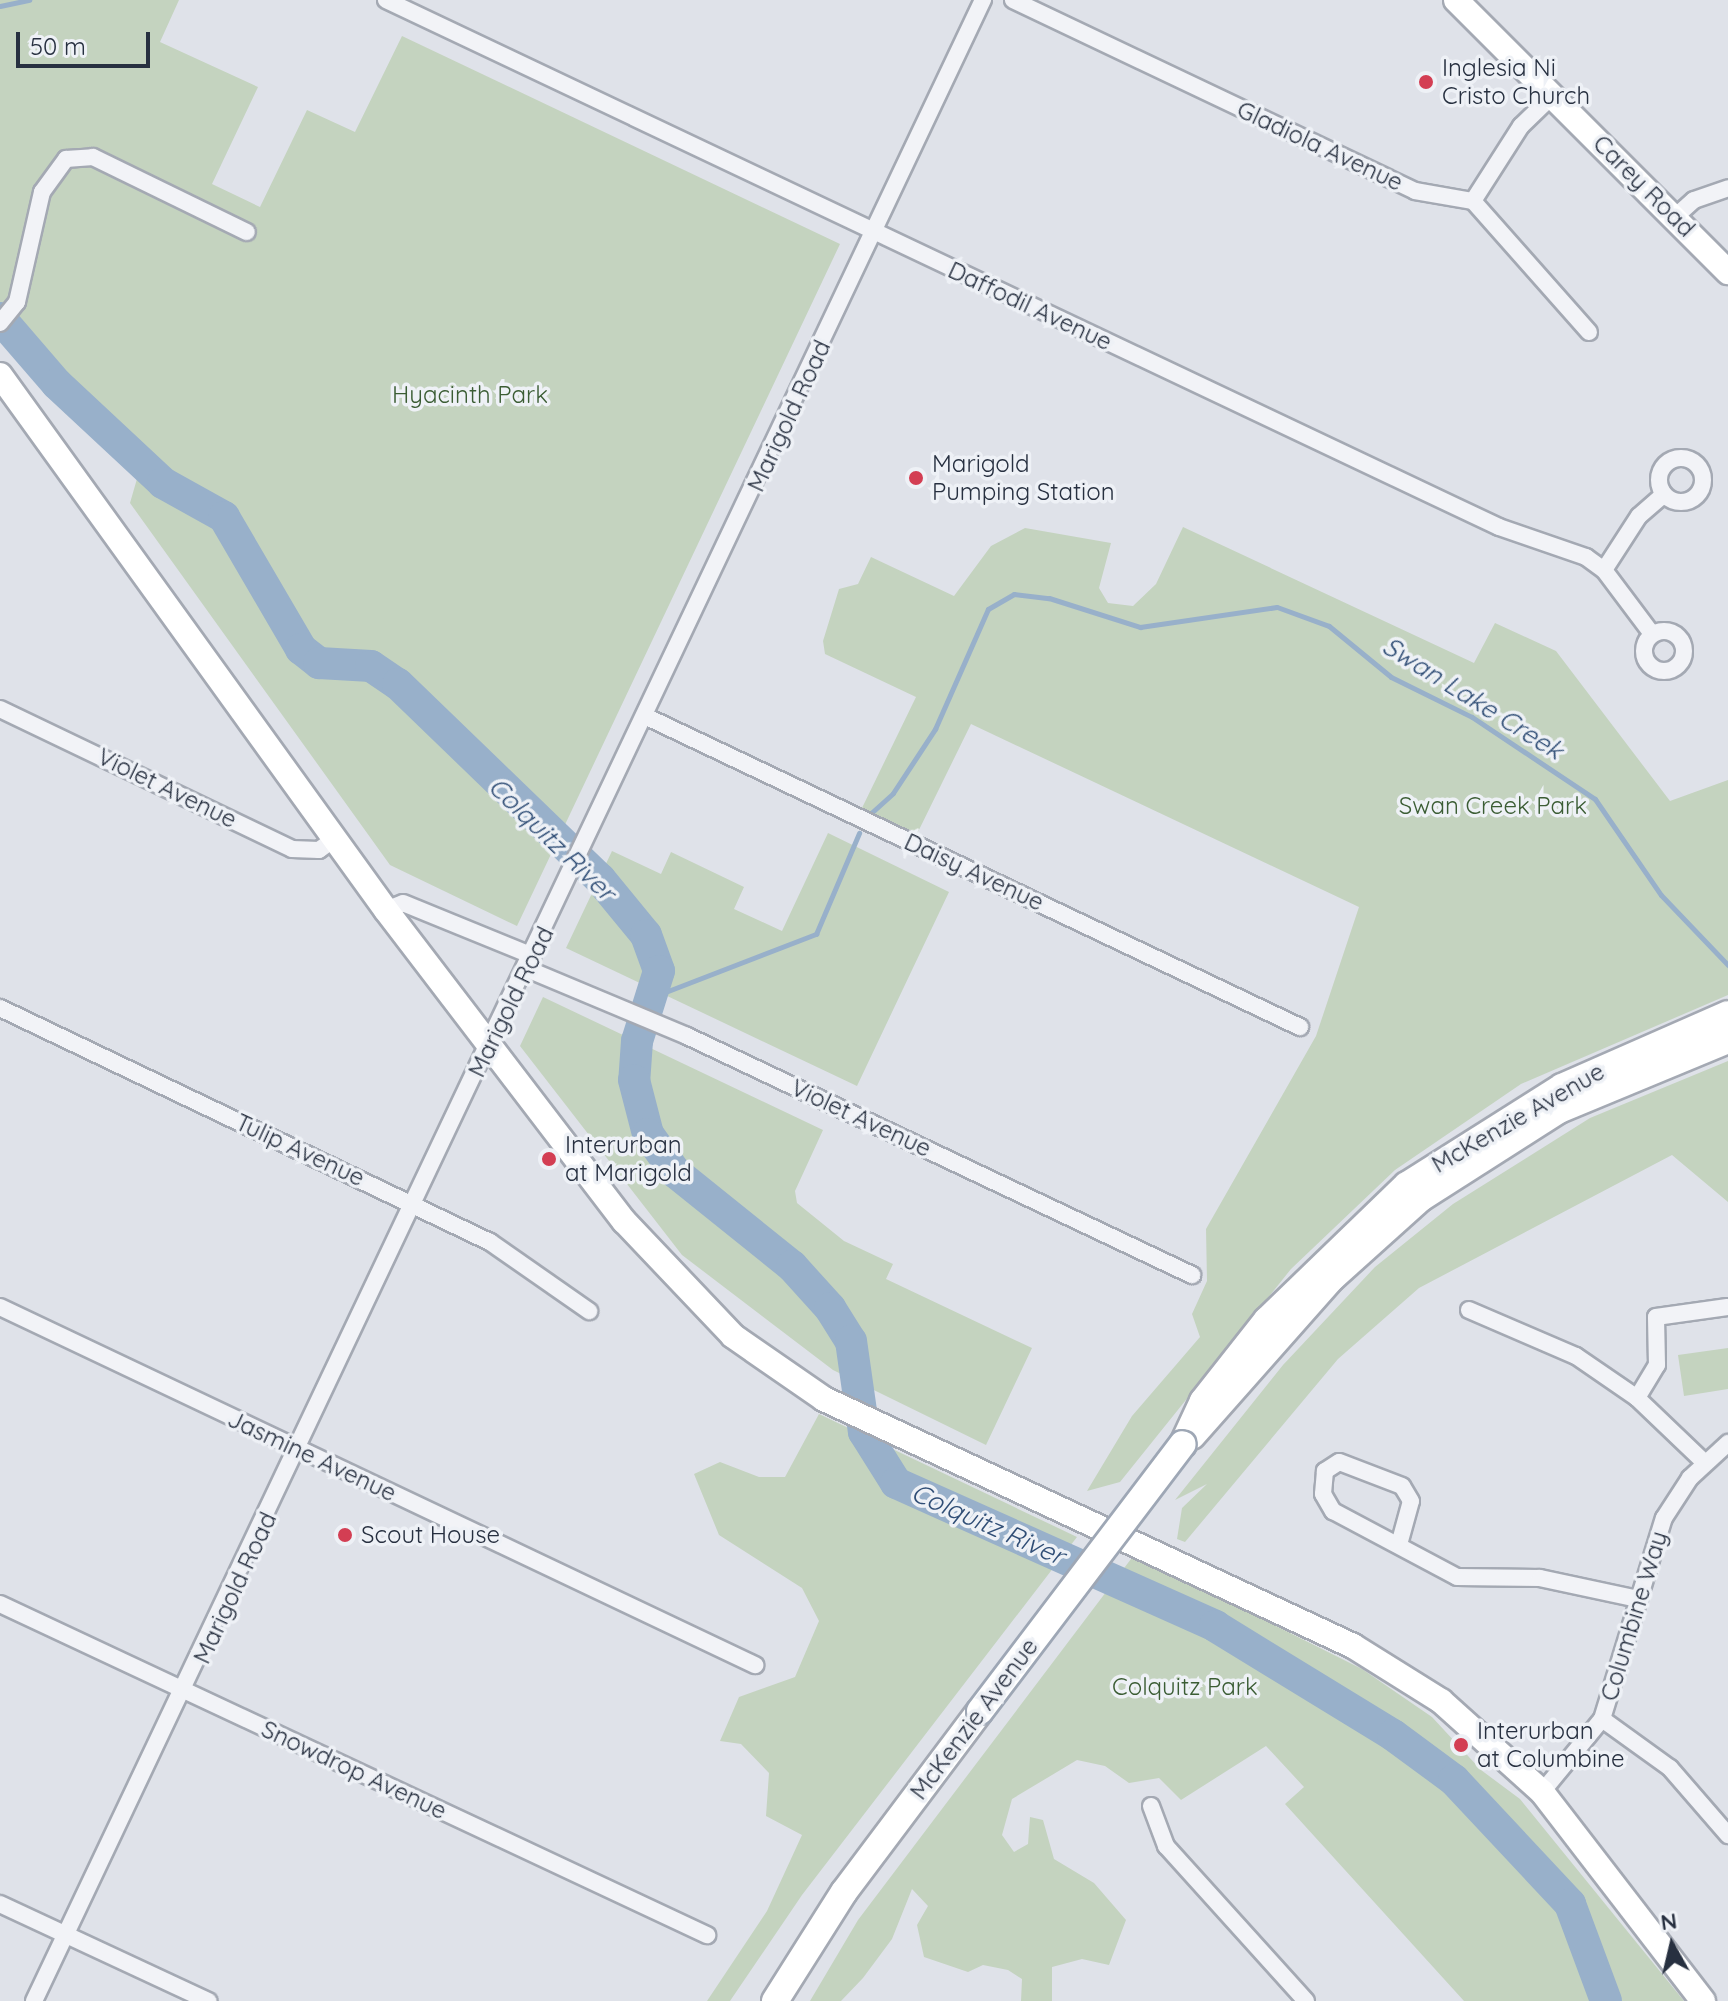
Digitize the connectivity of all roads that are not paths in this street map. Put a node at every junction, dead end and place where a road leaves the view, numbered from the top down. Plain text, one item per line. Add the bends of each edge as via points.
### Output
1 (386, 0) edge
2 (983, 0) edge
3 (1013, 0) edge
4 (1456, 0) edge
5 (1553, 95) junction
6 (1728, 188) edge
7 (1473, 201) junction
8 (1675, 217) junction
9 (247, 232) dead end
10 (876, 233) junction
11 (1728, 272) edge
12 (4, 320) edge
13 (1589, 332) dead end
14 (0, 375) edge
15 (1664, 494) dead end
16 (1604, 570) junction
17 (1652, 634) dead end
18 (0, 709) edge
19 (647, 717) junction
20 (334, 839) junction
21 (386, 910) junction
22 (530, 962) junction
23 (0, 1008) edge
24 (1728, 1014) edge
25 (1300, 1027) dead end
26 (1728, 1040) edge
27 (490, 1045) junction
28 (414, 1204) junction
29 (1192, 1275) dead end
30 (0, 1307) edge
31 (1727, 1307) edge
32 (1469, 1310) dead end
33 (589, 1311) dead end
34 (1637, 1398) junction
35 (1728, 1443) edge
36 (1183, 1444) junction
37 (300, 1450) junction
38 (1704, 1462) junction
39 (1400, 1541) junction
40 (1638, 1599) junction
41 (0, 1604) edge
42 (755, 1665) dead end
43 (186, 1692) junction
44 (1602, 1719) junction
45 (1542, 1792) junction
46 (1151, 1806) dead end
47 (1728, 1835) edge
48 (0, 1904) edge
49 (707, 1935) dead end
50 (67, 1937) junction
51 (34, 2001) edge
52 (208, 2001) edge
53 (775, 2001) edge
54 (1306, 2001) edge
55 (1703, 2001) edge

1 - 10 street, Daffodil Avenue
2 - 10 street, Marigold Road
3 - 7 street, Gladiola Avenue via 1415,191
4 - 5 main road, Carey Road
5 - 7 street via 1521,126
5 - 8 main road, Carey Road
6 - 8 street via 1694,200
7 - 13 street
8 - 11 main road, Carey Road
9 - 12 street via 93,157 66,159 42,192
10 - 16 street, Daffodil Avenue
10 - 19 street, Marigold Road
14 - 20 main road
15 - 16 street via 1639,516
16 - 17 street, Daffodil Avenue
18 - 20 street, Violet Avenue via 292,849 307,853
19 - 22 street, Marigold Road
19 - 25 street, Daisy Avenue
20 - 21 main road
21 - 22 street, Violet Avenue via 403,903
21 - 27 main road
22 - 27 street, Marigold Road
22 - 29 street, Violet Avenue
23 - 28 street, Tulip Avenue
24 - 36 main road, McKenzie Avenue via 1562,1087 1407,1185 1267,1320 1203,1401
26 - 36 main road, McKenzie Avenue via 1559,1110 1421,1198 1332,1278
27 - 28 street, Marigold Road
27 - 45 main road via 674,1278 756,1355 832,1403 1353,1646 1441,1701
28 - 33 street, Tulip Avenue via 490,1242
28 - 37 street, Marigold Road
30 - 37 street, Jasmine Avenue
31 - 34 street via 1656,1317 1657,1365
32 - 34 street via 1576,1356
34 - 38 street
35 - 38 street, Columbine Way
36 - 53 main road, McKenzie Avenue, bridge via 844,1892
37 - 42 street, Jasmine Avenue
37 - 43 street, Marigold Road
38 - 40 street, Columbine Way via 1664,1518
39 - 39 street via 1333,1511 1323,1494 1325,1471 1339,1462 1402,1486 1411,1501
39 - 40 street via 1457,1577 1540,1578
40 - 44 street, Columbine Way
41 - 43 street, Snowdrop Avenue
43 - 49 street, Snowdrop Avenue
43 - 50 street, Marigold Road
44 - 45 street, Columbine Way
44 - 47 street via 1670,1768
45 - 55 main road
46 - 54 street via 1166,1846
48 - 50 street
50 - 51 street, Marigold Road
50 - 52 street

